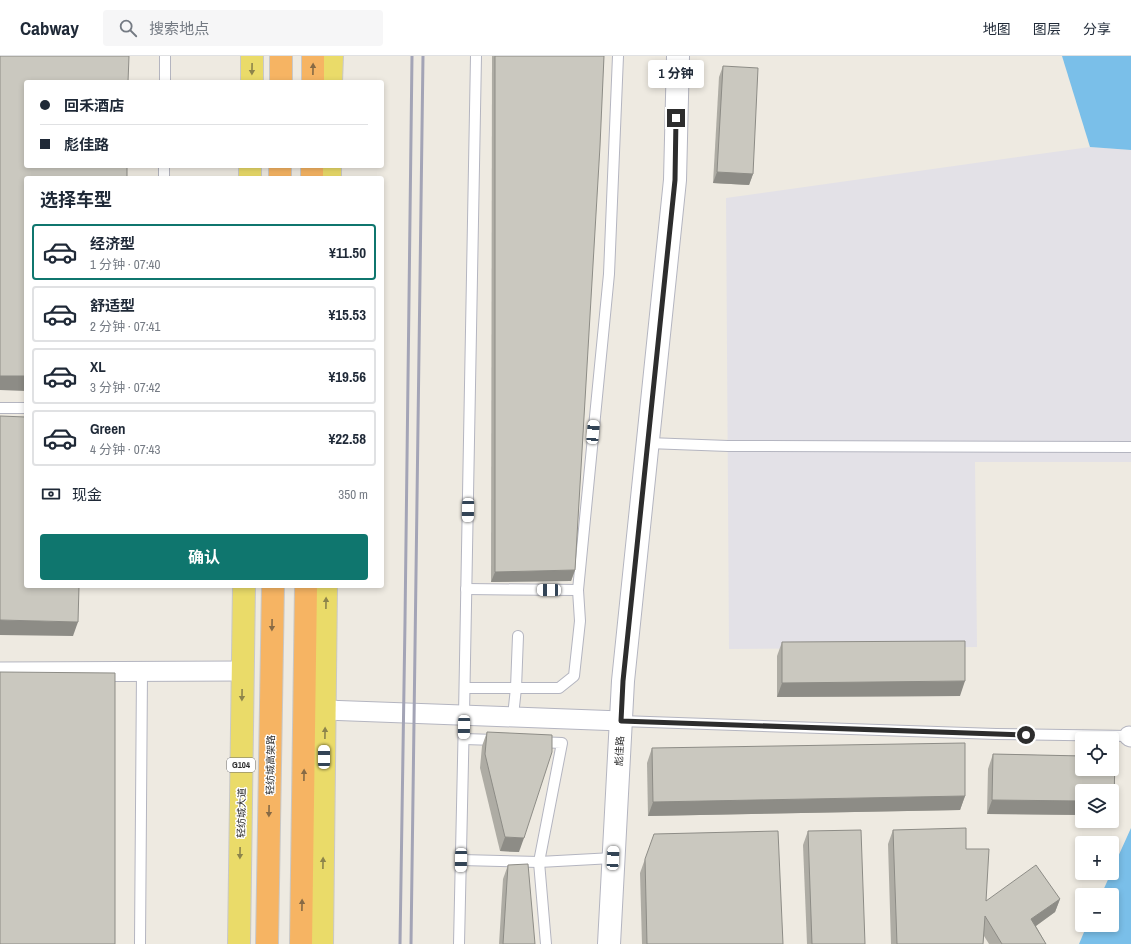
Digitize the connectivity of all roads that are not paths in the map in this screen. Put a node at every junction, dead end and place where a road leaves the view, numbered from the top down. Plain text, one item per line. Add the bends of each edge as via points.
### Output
1 (165, 56) edge
2 (252, 56) edge
3 (282, 56) edge
4 (313, 56) edge
5 (332, 56) edge
6 (476, 56) edge
7 (618, 56) edge
8 (678, 56) edge
9 (165, 80) edge
10 (252, 80) edge
11 (281, 80) edge
12 (313, 80) edge
13 (331, 80) edge
14 (0, 408) edge
15 (24, 408) edge
16 (648, 443) junction
17 (1131, 447) edge
18 (244, 588) edge
19 (273, 588) edge
20 (306, 588) edge
21 (326, 588) edge
22 (466, 589) junction
23 (578, 590) junction
24 (518, 636) dead end
25 (142, 671) junction
26 (242, 671) junction
27 (0, 672) edge
28 (465, 688) junction
29 (516, 688) junction
30 (325, 710) junction
31 (464, 714) junction
32 (513, 716) junction
33 (621, 721) junction
34 (1130, 736) edge
35 (464, 739) junction
36 (509, 740) edge
37 (532, 741) edge
38 (613, 858) junction
39 (461, 860) junction
40 (539, 862) junction
41 (140, 944) edge
42 (239, 944) edge
43 (267, 944) edge
44 (302, 944) edge
45 (322, 944) edge
46 (459, 944) edge
47 (546, 944) edge
48 (609, 944) edge

1 - 9 lane
2 -> 10 main road
3 - 11 highway
12 -> 4 highway
5 - 13 main road
6 - 22 lane
7 - 23 lane via 609,274
8 - 16 street, 彪佳路 via 675,180
14 - 15 lane
16 - 17 lane via 728,446
16 - 33 street, 彪佳路
18 - 26 main road, 轻纺城大道 / G104
19 -> 43 highway, 轻纺城高架路
44 -> 20 highway
30 -> 21 main road
22 - 23 lane
22 - 28 lane
23 - 29 lane via 580,621 574,676 559,688
24 - 29 lane
25 - 26 street
25 - 27 street
25 - 41 lane
26 -> 42 main road, 轻纺城大道 / G104
28 - 29 lane
28 - 31 lane
29 - 32 lane
30 - 31 street
45 -> 30 main road
31 - 32 street
31 - 35 lane
32 - 33 street
33 - 34 lane
33 - 38 street, 彪佳路
35 - 36 lane
35 - 39 lane
37 - 40 lane via 562,742
38 - 40 lane
38 - 48 street, 彪佳路
39 - 40 lane
39 - 46 lane
40 - 47 lane

